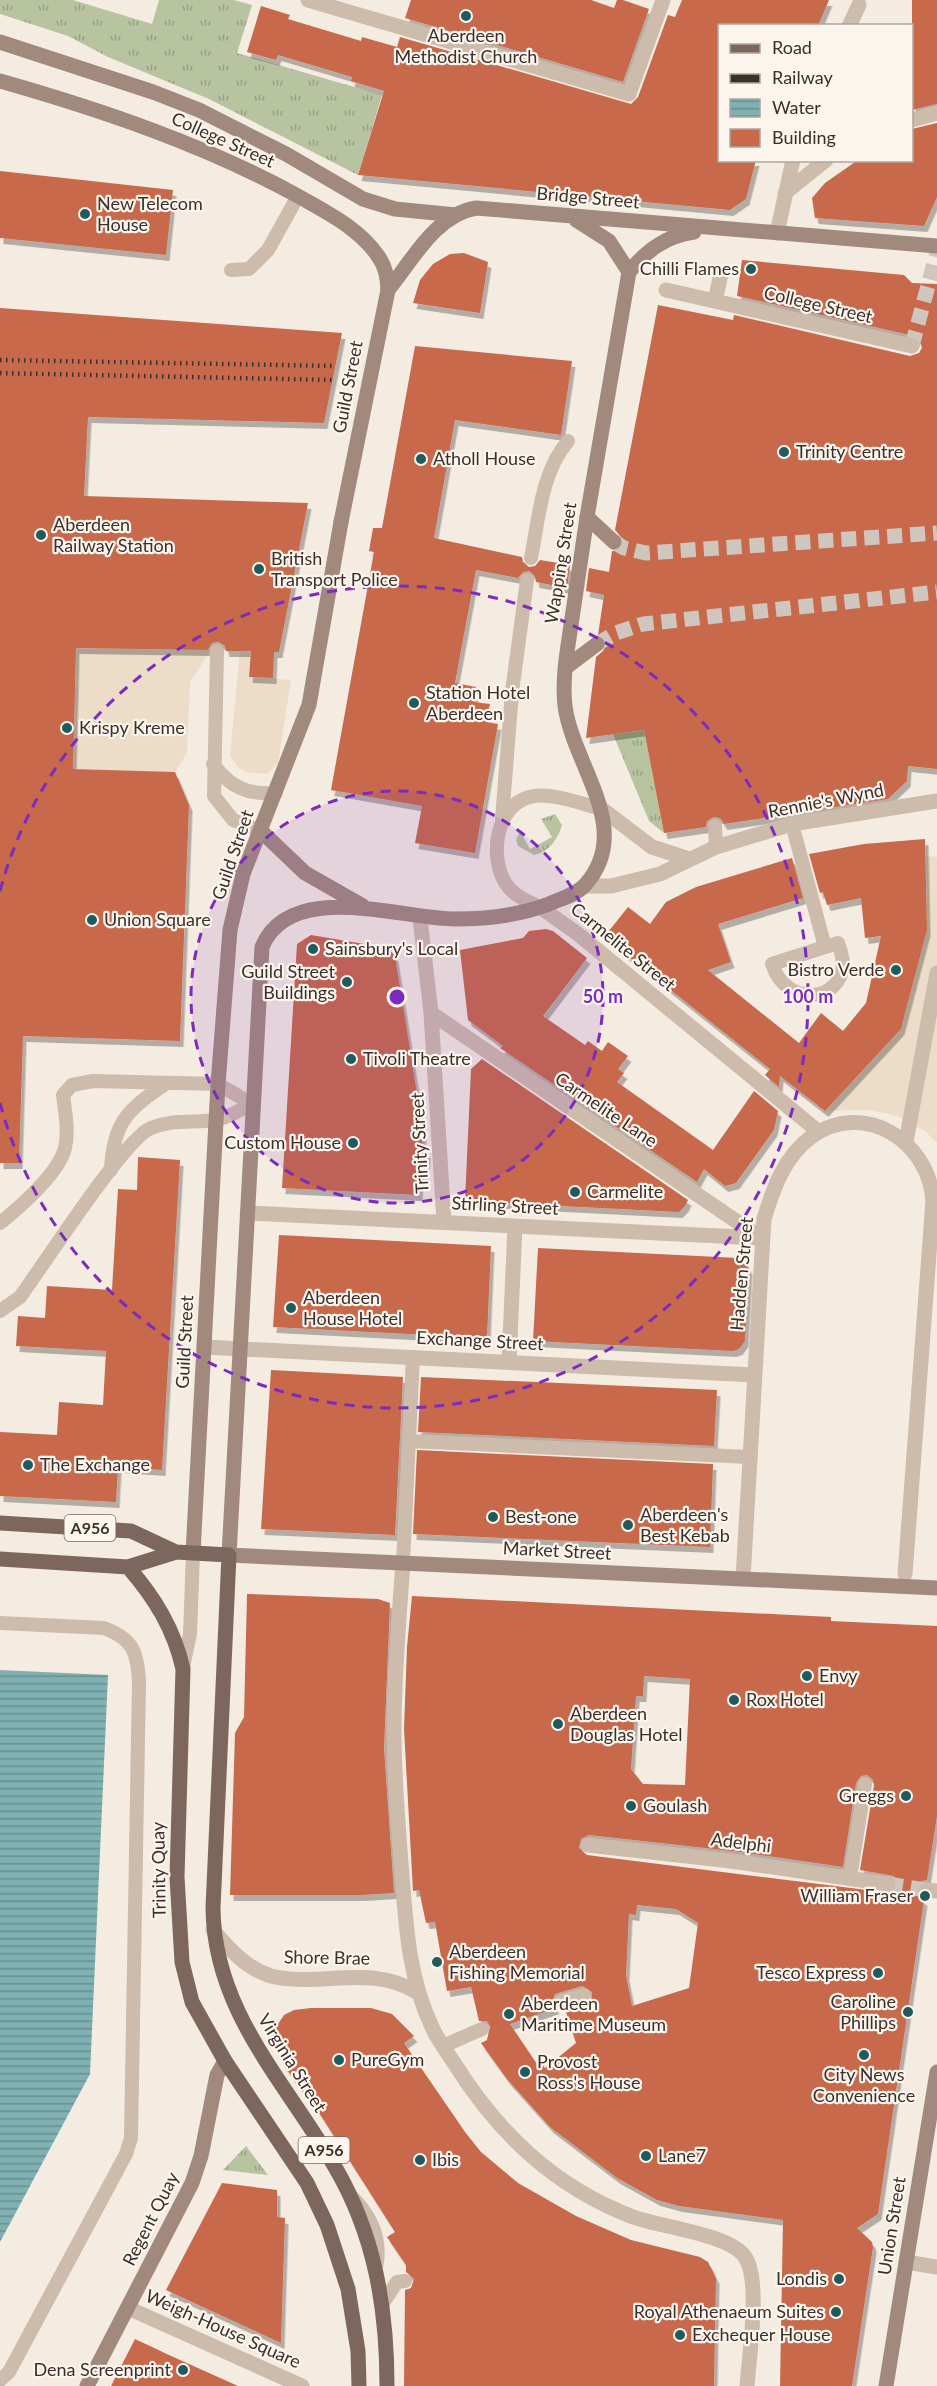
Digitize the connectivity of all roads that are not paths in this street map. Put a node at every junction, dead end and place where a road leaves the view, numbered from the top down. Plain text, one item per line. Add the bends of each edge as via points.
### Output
1 (308, 0) edge
2 (663, 0) edge
3 (859, 5) dead end
4 (850, 24) edge
5 (0, 42) edge
6 (0, 81) edge
7 (937, 113) edge
8 (913, 120) edge
9 (793, 162) edge
10 (824, 162) edge
11 (785, 193) junction
12 (298, 196) junction
13 (409, 212) joint
14 (456, 215) junction
15 (568, 216) junction
16 (718, 228) junction
17 (777, 233) junction
18 (937, 246) edge
19 (231, 270) dead end
20 (629, 272) junction
21 (721, 274) dead end
22 (388, 290) junction
23 (666, 290) dead end
24 (716, 301) junction
25 (912, 346) dead end
26 (568, 441) dead end
27 (587, 517) junction
28 (614, 542) tunnel mouth
29 (531, 558) dead end
30 (527, 580) dead end
31 (597, 644) tunnel mouth
32 (217, 651) dead end
33 (565, 669) junction
34 (213, 764) junction
35 (276, 793) junction
36 (937, 801) edge
37 (602, 809) junction
38 (502, 819) junction
39 (792, 824) junction
40 (715, 826) dead end
41 (261, 831) junction
42 (716, 847) junction
43 (689, 859) junction
44 (584, 886) junction
45 (363, 906) junction
46 (540, 907) junction
47 (420, 918) junction
48 (825, 947) junction
49 (937, 973) edge
50 (431, 1013) junction
51 (167, 1083) junction
52 (218, 1084) junction
53 (252, 1104) junction
54 (217, 1120) junction
55 (819, 1132) junction
56 (906, 1142) junction
57 (111, 1170) junction
58 (934, 1182) edge
59 (247, 1213) junction
60 (0, 1222) edge
61 (444, 1222) junction
62 (515, 1226) junction
63 (761, 1238) junction
64 (0, 1311) edge
65 (204, 1347) junction
66 (240, 1349) junction
67 (413, 1357) junction
68 (508, 1362) junction
69 (754, 1375) junction
70 (409, 1441) junction
71 (749, 1457) junction
72 (0, 1523) edge
73 (176, 1552) junction
74 (193, 1553) junction
75 (229, 1554) junction
76 (0, 1559) edge
77 (403, 1563) junction
78 (128, 1567) junction
79 (905, 1574) dead end
80 (742, 1579) junction
81 (937, 1588) edge
82 (0, 1623) edge
83 (183, 1669) junction
84 (865, 1784) dead end
85 (588, 1845) dead end
86 (850, 1878) junction
87 (888, 1884) tunnel mouth
88 (213, 1930) junction
89 (417, 1993) junction
90 (584, 1995) dead end
91 (561, 2001) dead end
92 (482, 2029) dead end
93 (443, 2046) junction
94 (225, 2061) junction
95 (937, 2072) edge
96 (935, 2095) edge
97 (906, 2262) junction
98 (937, 2267) edge
99 (405, 2281) dead end
100 (383, 2303) junction
101 (128, 2308) junction
102 (0, 2380) edge
103 (87, 2386) edge
104 (302, 2386) edge
105 (359, 2386) edge
106 (387, 2386) edge
107 (747, 2386) edge
108 (886, 2386) edge

1 - 2 street via 629,94
3 - 4 street
5 - 13 street, College Street via 199,110 363,199
6 - 12 street, College Street via 178,140
7 - 8 street
9 - 11 street
10 - 11 street
11 - 17 street
12 - 19 lane via 268,250 249,269
12 - 22 street, College Street via 351,228 369,245 387,272
13 - 14 street, Bridge Street
14 - 15 street, Bridge Street via 476,208
14 - 22 street, Bridge Street via 435,231
15 - 16 street, Bridge Street
15 - 20 street via 609,241
16 - 17 street, Bridge Street
16 - 20 street, Bridge Street via 667,239 645,254
17 - 18 street, Bridge Street
20 - 27 street, Wapping Street, bridge
21 - 24 street
22 - 35 street, Guild Street, bridge via 309,705
23 - 24 street, College Street
24 - 25 street, College Street
26 - 29 lane via 548,473
27 - 28 street
27 - 33 street, Wapping Street
30 - 38 lane via 512,692
31 - 33 street
32 - 34 lane
33 - 37 street, Wapping Street via 570,730
34 - 35 lane via 243,790
34 - 41 lane via 214,795 223,809 233,819
35 - 41 street, Guild Street
36 - 39 street, Rennie's Wynd
37 - 38 lane via 532,796 511,808
37 - 43 street via 652,847
37 - 44 street, Wapping Street via 604,846
38 - 46 lane via 498,857 506,883 518,896
39 - 42 street, Rennie's Wynd
39 - 48 lane
40 - 42 lane
41 - 45 street via 305,873
41 - 52 street, Guild Street via 243,874 230,930
42 - 43 street, Rennie's Wynd
43 - 44 street, Rennie's Wynd via 660,874 611,886
44 - 46 street
45 - 47 street
45 - 53 street via 313,909 282,922 262,947
46 - 47 street via 487,918
46 - 55 street, Carmelite Street
47 - 50 street, Trinity Street
48 - 48 lane via 838,943 843,962 832,986 807,996 792,992 777,979 772,964
49 - 56 street
50 - 61 street, Trinity Street
50 - 63 street, Carmelite Lane
51 - 52 lane
51 - 57 lane via 142,1100 117,1130 112,1143
51 - 60 lane via 93,1081 72,1086 63,1095 65,1148 29,1197
52 - 53 lane
52 - 54 street, Guild Street
53 - 54 lane
53 - 59 street
54 - 57 lane via 187,1120 152,1127 132,1142
54 - 65 street, Guild Street
55 - 56 street, Hadden Street via 834,1125 862,1122
55 - 63 street, Hadden Street via 799,1148 777,1181
56 - 58 street, Hadden Street
57 - 64 lane via 20,1297
58 - 79 street
59 - 61 street, Stirling Street
59 - 66 street
61 - 62 street, Stirling Street
62 - 63 street, Stirling Street
62 - 68 street
63 - 69 street, Hadden Street
65 - 66 street, Exchange Street
65 - 74 street, Guild Street
66 - 67 street, Exchange Street
66 - 75 street
67 - 68 street, Exchange Street
67 - 70 lane
68 - 69 street, Exchange Street
69 - 71 street, Hadden Street
70 - 71 lane
70 - 77 lane
71 - 80 street, Hadden Street
72 - 73 main road, Market Street / A956 via 131,1531
73 - 74 main road, Market Street / A956
73 - 78 main road, Market Street / A956
74 - 75 main road, Market Street / A956
74 - 83 lane, Trinity Quay / A956 via 190,1634
75 - 77 street, Market Street
75 - 88 main road, A956
76 - 78 main road, Market Street / A956
77 - 80 street, Market Street
77 - 89 street via 394,1731 407,1939
78 - 83 main road, Trinity Quay / A956 via 163,1614
80 - 81 street, Market Street
82 - 102 lane via 104,1628 120,1634 133,1647 139,1681 131,2138 9,2372
83 - 94 main road, Trinity Quay / A956 via 177,1866 182,1962 192,2002
84 - 86 lane
85 - 86 street, Adelphi via 730,1866
86 - 87 street, Adelphi
88 - 89 street, Shore Brae via 246,1963 271,1976 371,1978 399,1983
88 - 100 main road, Virginia Street / A956 via 230,1998 347,2191 376,2268
89 - 93 street
90 - 91 lane
92 - 93 lane
93 - 107 street via 472,2091 510,2138 566,2183 634,2217 740,2250 753,2272
94 - 101 street, Regent Quay via 217,2075 192,2183
94 - 105 main road, A956 via 307,2183 327,2225 348,2289
95 - 96 street, Union Street
96 - 97 street, Union Street
97 - 98 street
97 - 108 street, Union Street
99 - 100 lane via 397,2282
100 - 106 main road, Virginia Street / A956
101 - 103 street, Regent Quay
101 - 104 street, Weigh-House Square

